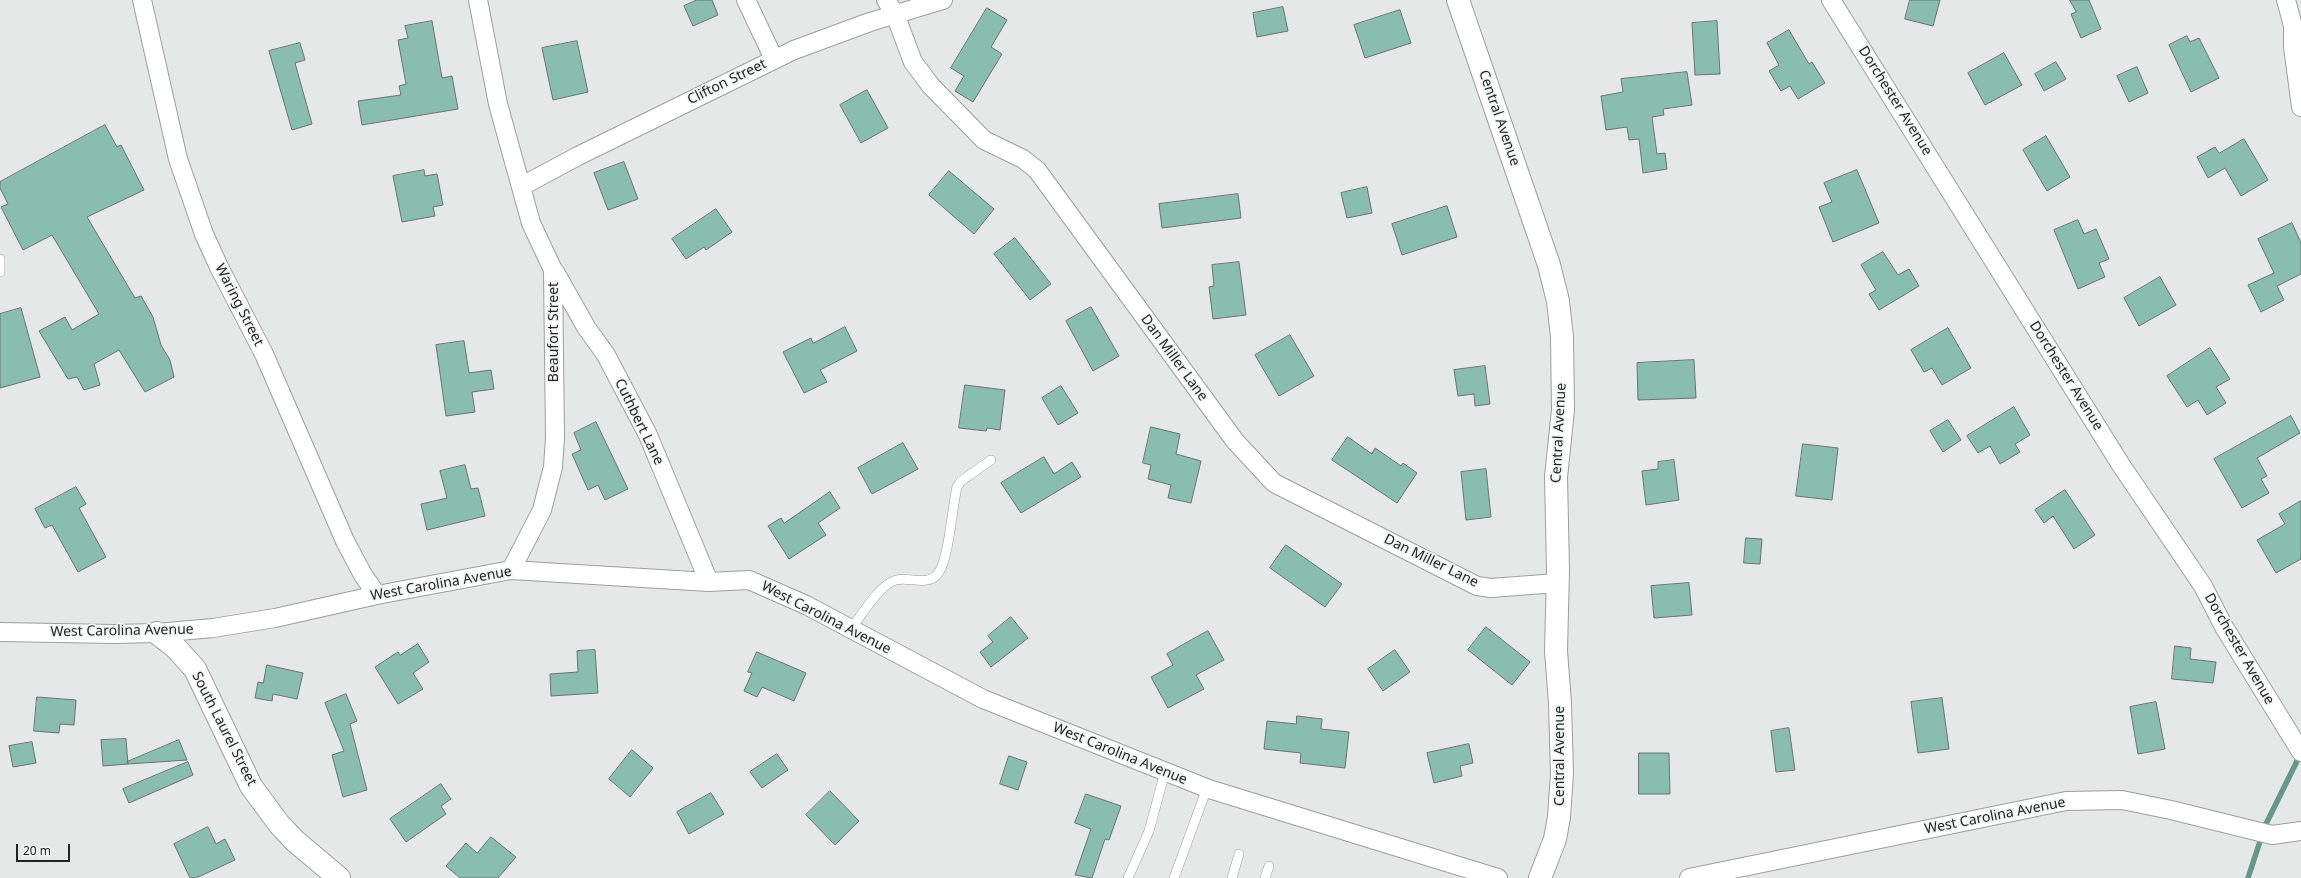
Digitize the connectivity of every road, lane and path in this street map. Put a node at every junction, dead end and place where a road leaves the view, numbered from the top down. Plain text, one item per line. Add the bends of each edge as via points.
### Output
1 (142, 0) edge
2 (478, 0) edge
3 (746, 0) edge
4 (943, 0) edge
5 (1458, 0) edge
6 (1831, 0) edge
7 (2286, 0) edge
8 (891, 7) edge
9 (2297, 44) edge
10 (774, 59) junction
11 (2301, 107) edge
12 (522, 186) junction
13 (0, 259) edge
14 (553, 270) junction
15 (0, 272) edge
16 (991, 460) dead end
17 (511, 570) junction
18 (709, 582) junction
19 (1557, 583) junction
20 (377, 595) junction
21 (851, 630) junction
22 (0, 632) edge
23 (157, 633) junction
24 (2299, 748) edge
25 (1165, 772) junction
26 (1207, 788) junction
27 (2301, 831) edge
28 (1239, 854) dead end
29 (1269, 866) dead end
30 (339, 878) edge
31 (1128, 878) edge
32 (1174, 878) edge
33 (1232, 878) edge
34 (1265, 878) edge
35 (1498, 878) edge
36 (1540, 878) edge
37 (1689, 878) edge

1 - 20 street, Waring Street via 178,159 204,234 264,354 345,541
2 - 12 street, Beaufort Street via 498,104
3 - 10 street
4 - 8 street, Clifton Street
5 - 19 street, Central Avenue via 1546,258 1558,301 1562,337 1563,410 1556,477
6 - 24 street, Dorchester Avenue via 2121,465 2203,586 2224,627
7 - 9 street
8 - 10 street, Clifton Street
8 - 19 street, Dan Miller Lane via 908,51 921,74 984,140 1023,159 1037,170 1235,441 1274,483 1478,586 1491,588
9 - 11 street
10 - 12 street, Clifton Street
12 - 14 street, Beaufort Street via 531,223
13 - 15 lane
14 - 17 street, Beaufort Street via 555,438 552,467 542,510
14 - 18 street, Cuthbert Lane via 586,327 606,355 648,435
16 - 21 lane via 961,481 957,487 946,547 937,574 927,580 900,579 891,582 878,594
17 - 18 street, West Carolina Avenue
17 - 20 street, West Carolina Avenue
18 - 21 street, West Carolina Avenue via 749,580 806,605
19 - 36 street, Central Avenue via 1556,651 1562,774 1555,839
20 - 23 street, West Carolina Avenue via 275,618 214,628
21 - 25 street, West Carolina Avenue via 983,699
22 - 23 street, West Carolina Avenue
23 - 30 street, South Laurel Street via 175,647 195,669 251,786 279,824
25 - 26 street, West Carolina Avenue
25 - 31 lane via 1149,831
26 - 32 lane
26 - 35 street, West Carolina Avenue
27 - 37 street, West Carolina Avenue via 2272,835 2122,800 2066,801
28 - 33 lane
29 - 34 lane

